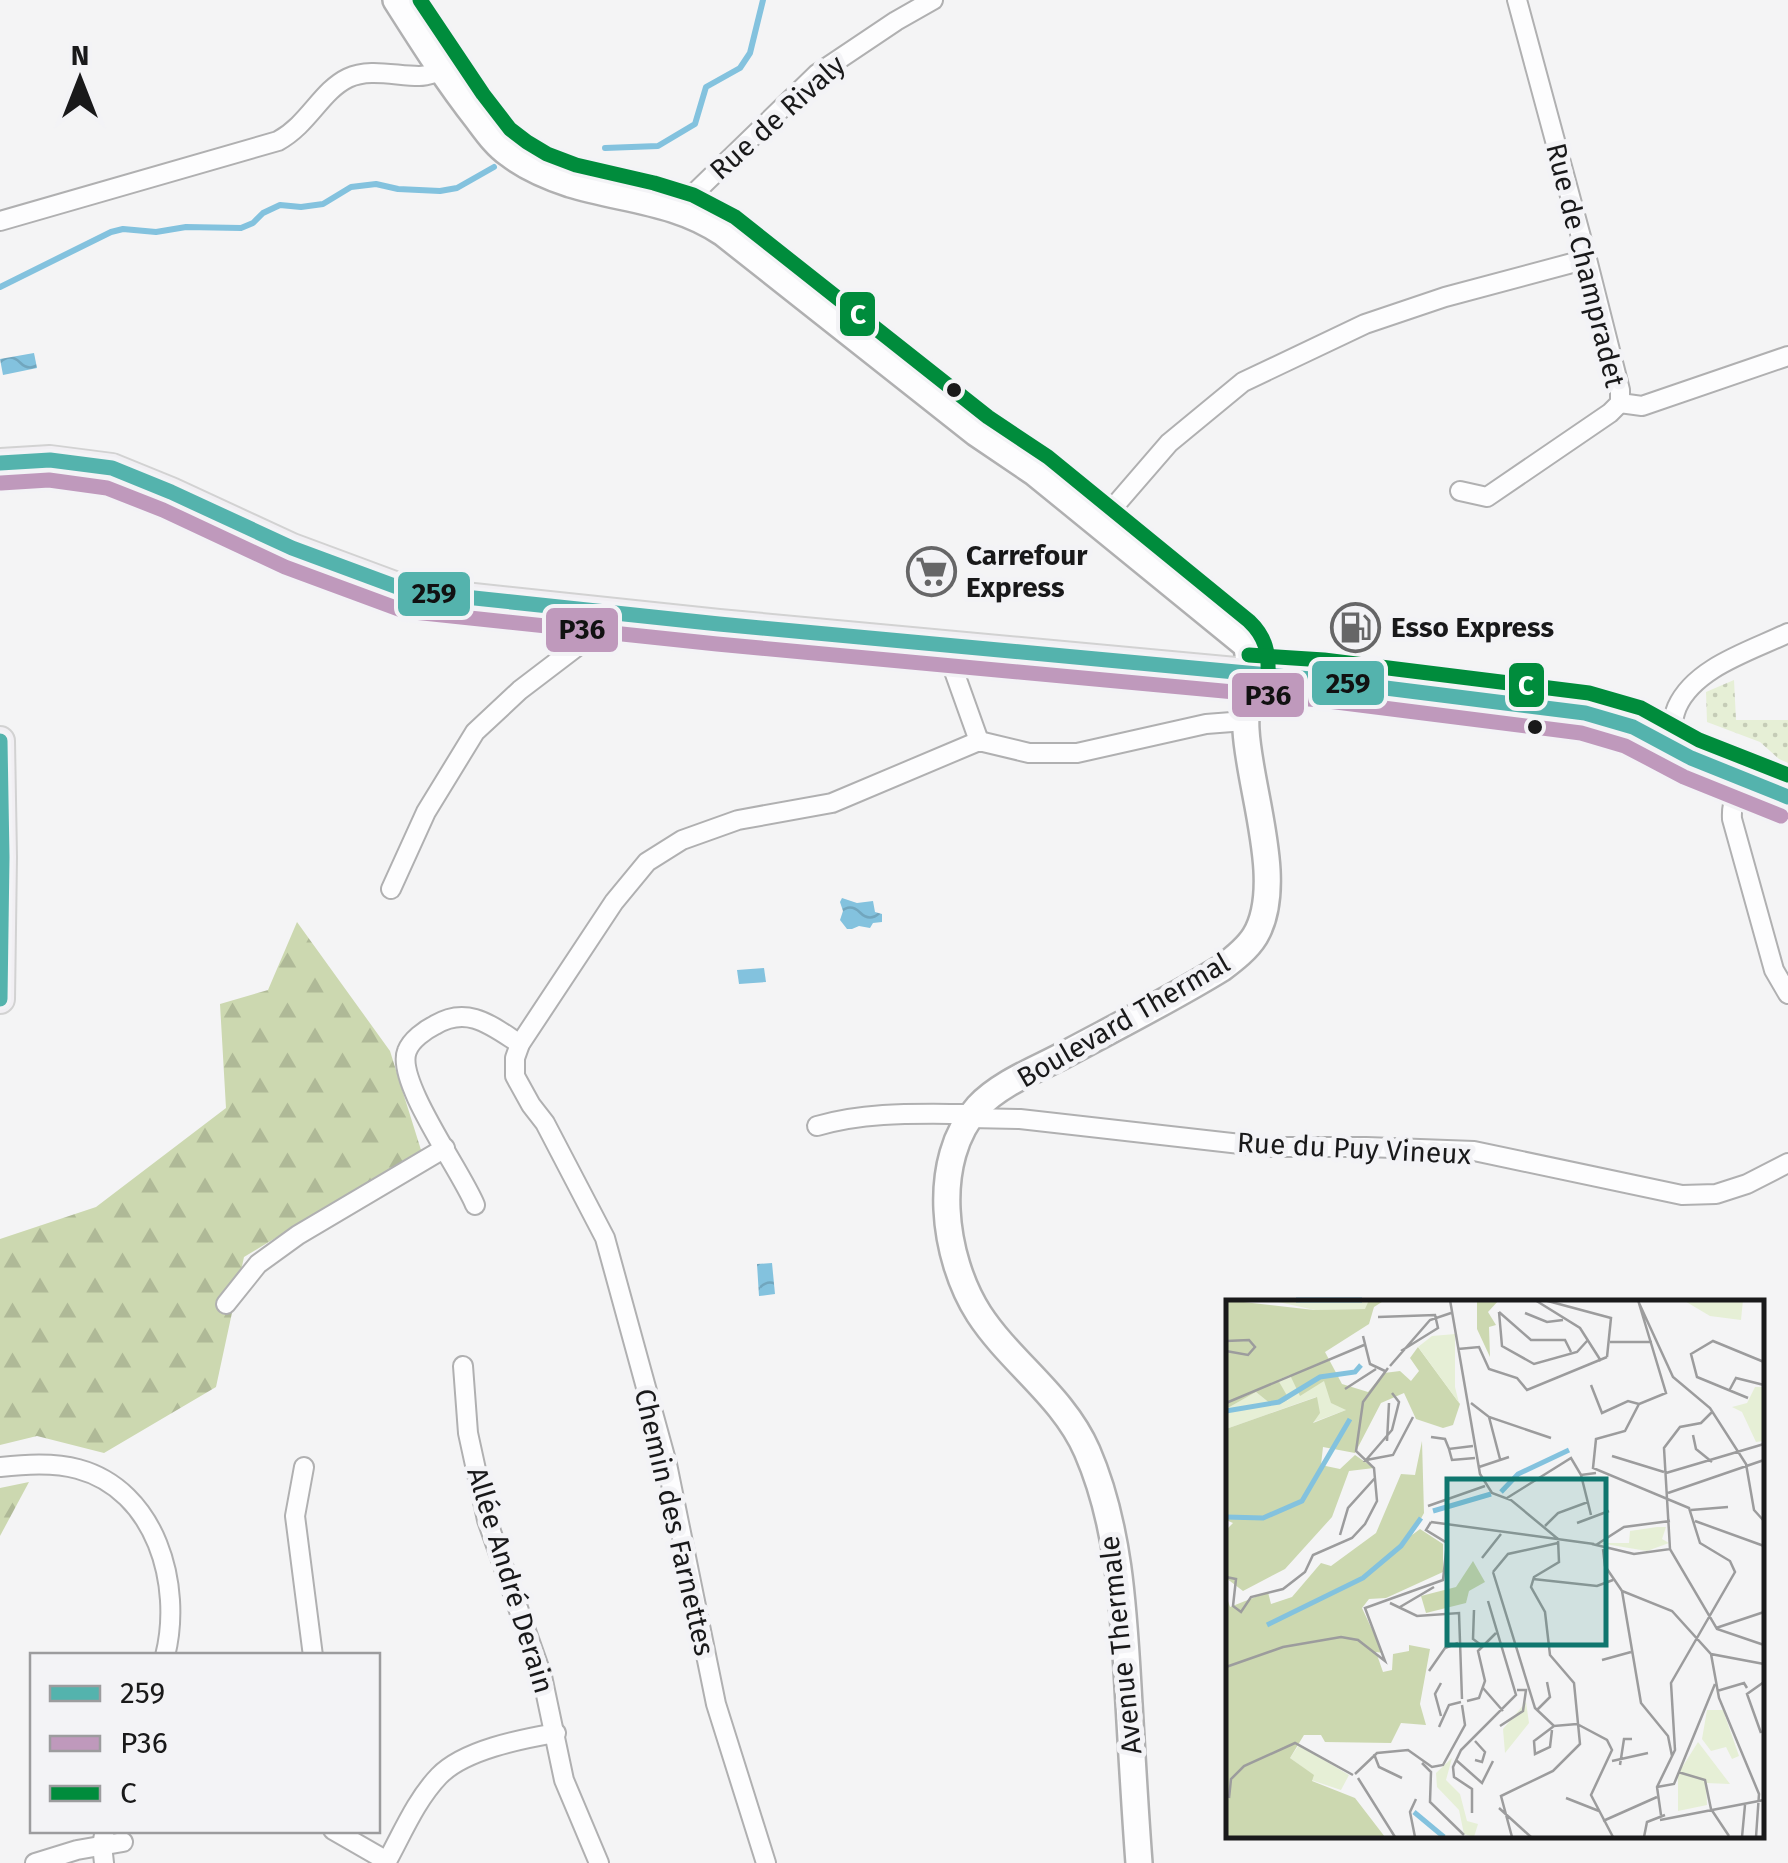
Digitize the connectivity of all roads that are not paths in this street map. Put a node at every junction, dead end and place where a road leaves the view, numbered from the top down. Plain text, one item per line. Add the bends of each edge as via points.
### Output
1 (396, 0) edge
2 (933, 0) edge
3 (1517, 0) edge
4 (442, 71) junction
5 (678, 210) junction
6 (0, 220) edge
7 (1587, 259) junction
8 (1788, 356) edge
9 (1620, 403) junction
10 (0, 464) edge
11 (1460, 490) dead end
12 (1099, 524) junction
13 (606, 612) junction
14 (1788, 633) edge
15 (945, 646) junction
16 (1248, 675) junction
17 (1245, 721) junction
18 (1670, 740) junction
19 (0, 741) edge
20 (979, 741) junction
21 (1752, 784) junction
22 (1788, 784) edge
23 (1788, 798) edge
24 (390, 889) dead end
25 (1788, 994) edge
26 (0, 1000) edge
27 (520, 1044) junction
28 (971, 1116) junction
29 (816, 1126) dead end
30 (445, 1148) junction
31 (1788, 1163) edge
32 (476, 1205) dead end
33 (226, 1304) dead end
34 (463, 1366) dead end
35 (0, 1467) edge
36 (304, 1467) dead end
37 (165, 1653) edge
38 (313, 1653) edge
39 (556, 1734) junction
40 (338, 1833) edge
41 (124, 1836) edge
42 (104, 1846) edge
43 (386, 1862) edge
44 (35, 1863) edge
45 (123, 1863) edge
46 (598, 1863) edge
47 (766, 1863) edge
48 (1139, 1863) edge

1 - 4 main road
2 - 5 street, Rue de Rivaly via 817,74
3 - 7 street, Rue de Champradet
4 - 5 main road via 492,138 528,167 572,185
4 - 6 street via 356,75 278,141
5 - 12 main road via 723,232
7 - 9 street, Rue de Champradet
7 - 12 street via 1365,324 1243,382 1168,443
8 - 9 street via 1642,406
9 - 11 street, Rue de Champradet via 1487,497
10 - 13 main road via 50,460 112,468 292,548 408,590
12 - 16 main road via 1246,644
13 - 15 main road
13 - 24 street via 583,642 475,732 426,812
14 - 18 street via 1698,679 1678,706
15 - 16 main road
15 - 20 street
16 - 17 main road, Boulevard Thermal
16 - 18 main road via 1585,713
17 - 20 street via 1078,752 1029,753
17 - 28 main road, Boulevard Thermal via 1268,871 1255,936 1222,968 1010,1084
18 - 21 main road via 1691,758
18 - 22 main road
19 - 26 main road
20 - 27 street via 832,803 738,820 682,840 647,862
21 - 23 main road
21 - 25 street via 1734,798 1732,819 1774,970
27 - 30 street via 491,1025 455,1015 407,1050 406,1075
27 - 47 street, Chemin des Farnettes via 515,1076 605,1238 668,1464 716,1704
28 - 29 street, Rue du Puy Vineux via 884,1114
28 - 31 street, Rue du Puy Vineux via 1267,1147 1474,1152 1682,1195 1716,1194
28 - 48 main road, Avenue Thermale via 956,1144 946,1195 948,1228 962,1278 986,1324 1056,1401 1094,1469 1122,1604
30 - 32 street
30 - 33 street via 298,1234 258,1264
34 - 39 street, Allée André Derain via 479,1489
35 - 37 street via 79,1469 132,1502 155,1539 168,1582
36 - 38 street via 296,1516
39 - 43 street via 496,1747 448,1769 421,1800
39 - 46 street, Allée André Derain via 564,1780
40 - 43 street
41 - 42 street
41 - 45 street
42 - 44 street

